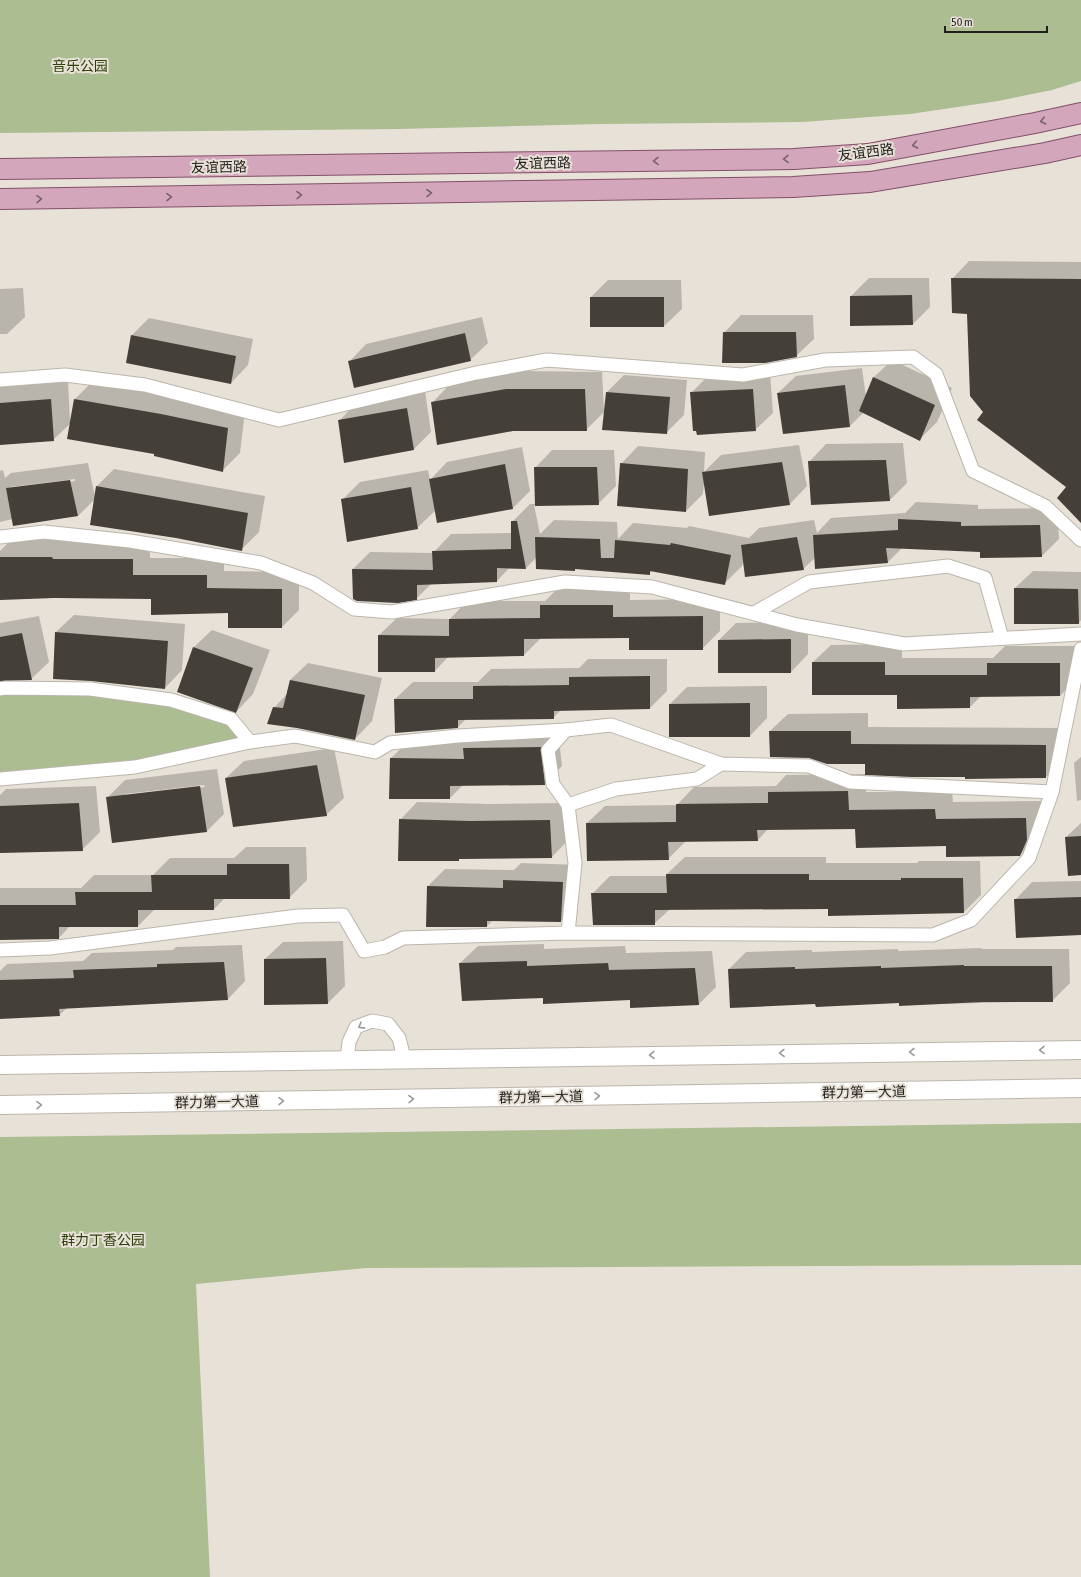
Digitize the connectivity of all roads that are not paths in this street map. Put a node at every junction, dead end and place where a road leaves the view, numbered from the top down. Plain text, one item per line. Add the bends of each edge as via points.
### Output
1 (1081, 113) edge
2 (1081, 145) edge
3 (0, 169) edge
4 (0, 199) edge
5 (0, 380) edge
6 (0, 537) edge
7 (1081, 540) edge
8 (754, 614) junction
9 (1081, 634) edge
10 (1002, 638) junction
11 (1081, 649) edge
12 (0, 689) edge
13 (566, 730) junction
14 (250, 742) junction
15 (721, 764) junction
16 (0, 779) edge
17 (1052, 792) junction
18 (568, 805) junction
19 (568, 933) junction
20 (0, 950) edge
21 (1081, 1050) edge
22 (404, 1058) junction
23 (347, 1060) junction
24 (0, 1065) edge
25 (1081, 1088) edge
26 (0, 1105) edge

1 -> 3 main road, 友谊西路 via 868,154 794,159
4 -> 2 main road, 友谊西路 via 793,187 870,182
5 - 7 street via 65,374 145,385 279,420 476,373 547,360 743,375 824,360 913,358 936,374 973,471 1045,506
6 - 8 street via 44,532 130,542 261,564 313,583 354,609 392,612 566,582 652,587
8 - 10 street via 797,625 904,644
8 - 10 street via 809,582 948,566 985,578
9 - 10 street
11 - 17 street
12 - 14 street via 90,689 171,700 230,720
13 - 14 street via 390,743 376,752 295,736
13 - 15 street via 611,724
13 - 18 street via 548,750 553,784
14 - 16 street via 135,767
15 - 17 street via 809,766 850,782
15 - 18 street via 697,780 616,789
17 - 19 street via 1030,858 971,920 933,935
18 - 19 street via 575,863
19 - 20 street via 403,938 386,947 364,951 343,915 298,916 50,948
21 -> 22 main road
22 - 23 main road
22 -> 23 street via 399,1038 388,1024 372,1020 356,1027 349,1042
23 - 24 main road
26 -> 25 main road, 群力第一大道

